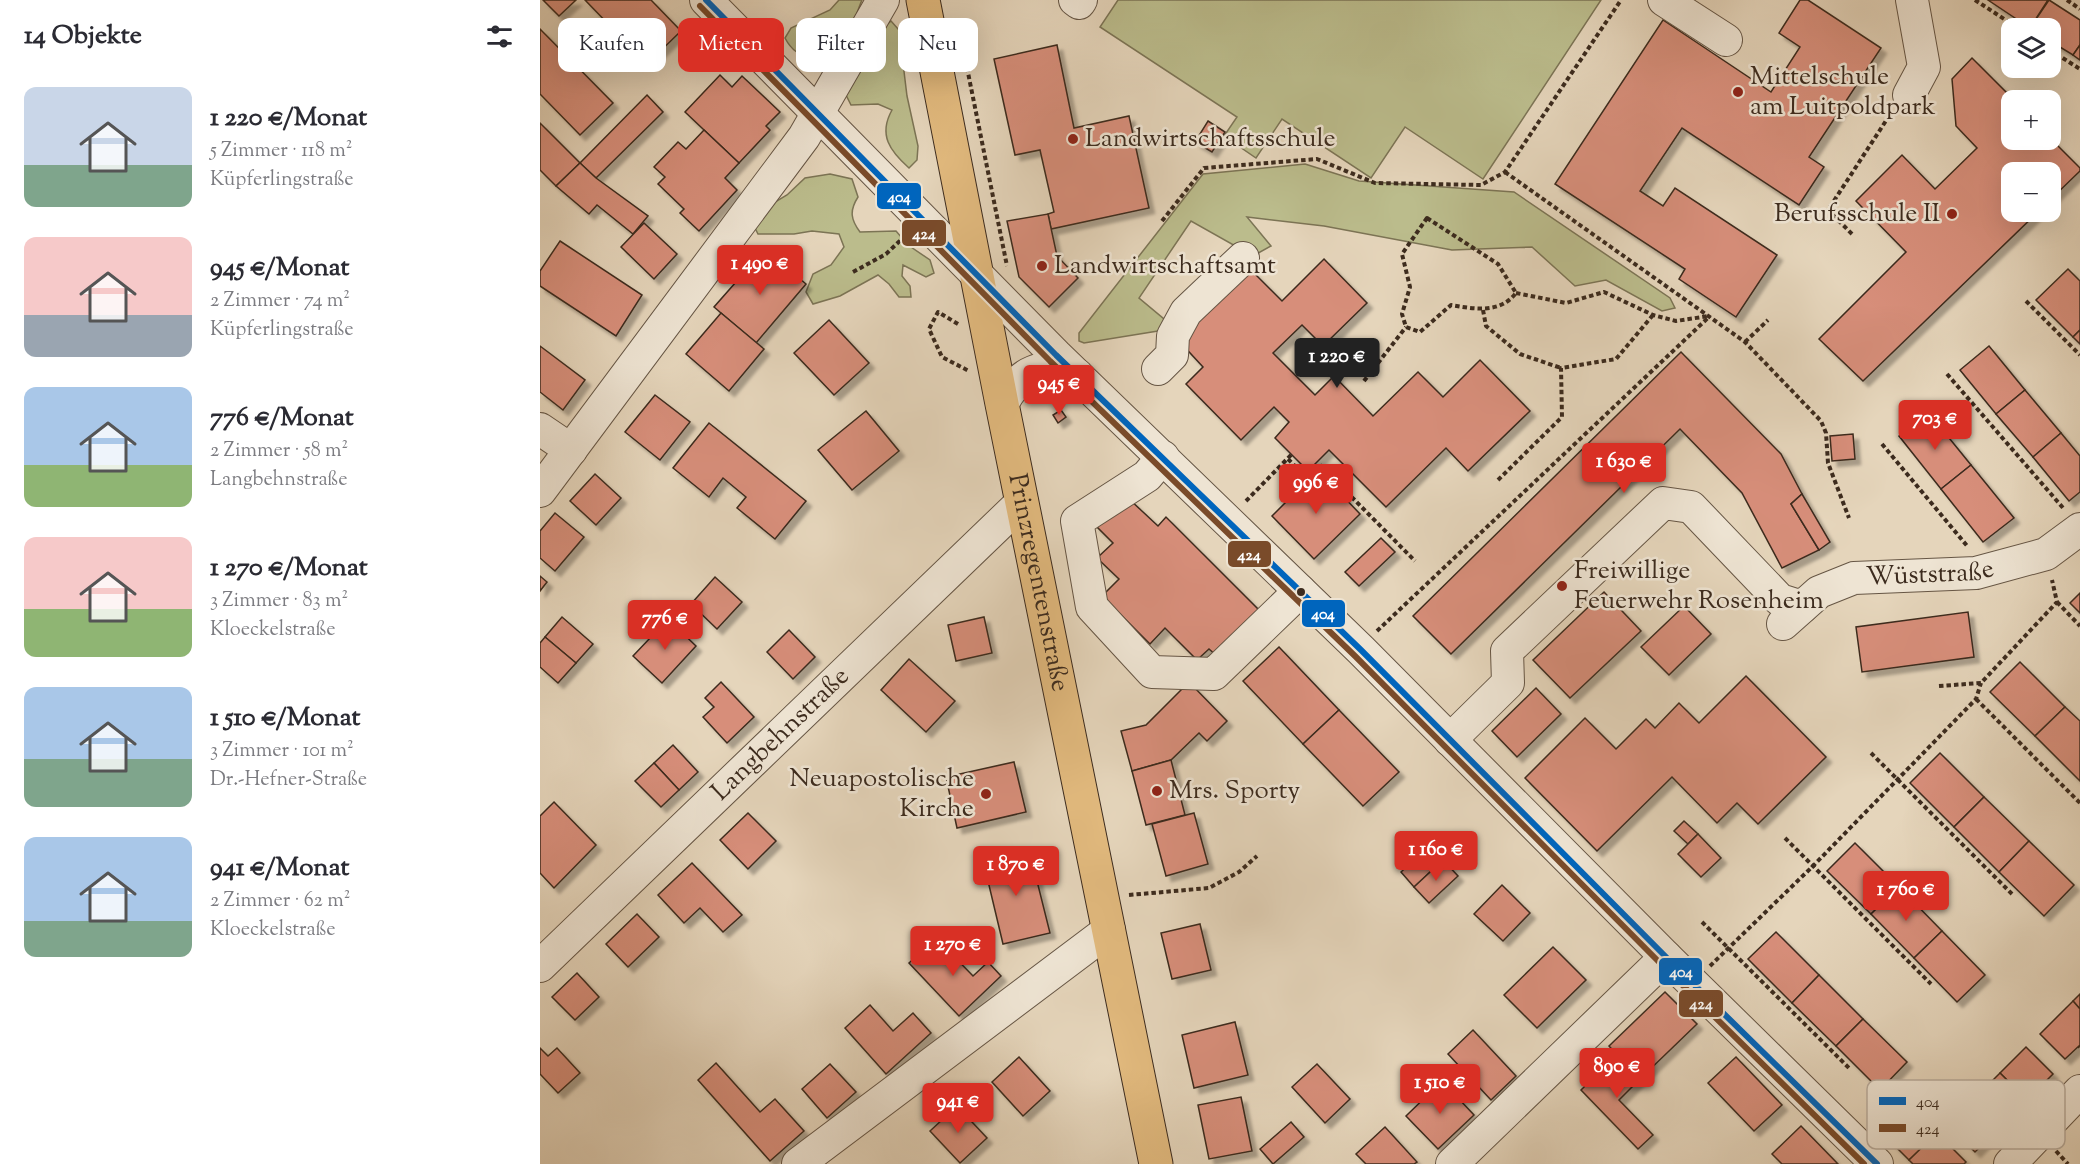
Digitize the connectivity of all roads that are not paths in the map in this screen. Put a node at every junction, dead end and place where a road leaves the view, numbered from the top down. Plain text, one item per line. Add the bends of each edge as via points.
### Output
1 (706, 0) edge
2 (883, 0) edge
3 (923, 0) edge
4 (1075, 0) edge
5 (1081, 0) edge
6 (1664, 0) edge
7 (1912, 0) edge
8 (1726, 40) dead end
9 (1909, 95) road end
10 (818, 114) junction
11 (1244, 258) dead end
12 (993, 273) junction
13 (1158, 369) dead end
14 (1077, 375) junction
15 (1002, 404) junction
16 (540, 429) edge
17 (571, 450) junction
18 (1162, 457) junction
19 (540, 491) edge
20 (1022, 502) junction
21 (2072, 519) edge
22 (1300, 591) junction
23 (1450, 740) junction
24 (1109, 930) junction
25 (1666, 957) junction
26 (540, 966) edge
27 (2080, 1091) edge
28 (2065, 1107) edge
29 (2024, 1149) edge
30 (798, 1164) edge
31 (1156, 1164) edge
32 (1452, 1164) edge
33 (1877, 1164) edge
34 (2010, 1164) edge

1 - 10 street
2 - 10 street
3 - 12 main road, Prinzregentenstraße
4 - 5 street
6 - 8 street
7 - 9 street via 1924,67
10 - 12 street via 922,219
10 - 17 street
11 - 13 street via 1186,312 1173,336 1172,355
12 - 14 street
12 - 15 main road, Prinzregentenstraße
14 - 15 street via 1066,370 1041,369 1020,379
14 - 18 street
15 - 20 main road, Prinzregentenstraße
16 - 17 street
17 - 19 street
18 - 22 street
18 - 22 street via 1147,476 1077,520 1092,607 1152,672 1214,674
20 - 24 main road, Prinzregentenstraße
20 - 26 street, Langbehnstraße
21 - 23 street, Wüststraße via 2046,554 1976,573 1854,578 1820,592 1792,615 1691,507 1663,503 1507,651 1508,683
22 - 23 street
23 - 25 street
24 - 30 street
24 - 31 main road, Prinzregentenstraße
25 - 32 street
25 - 33 street
27 - 28 street
29 - 34 street

